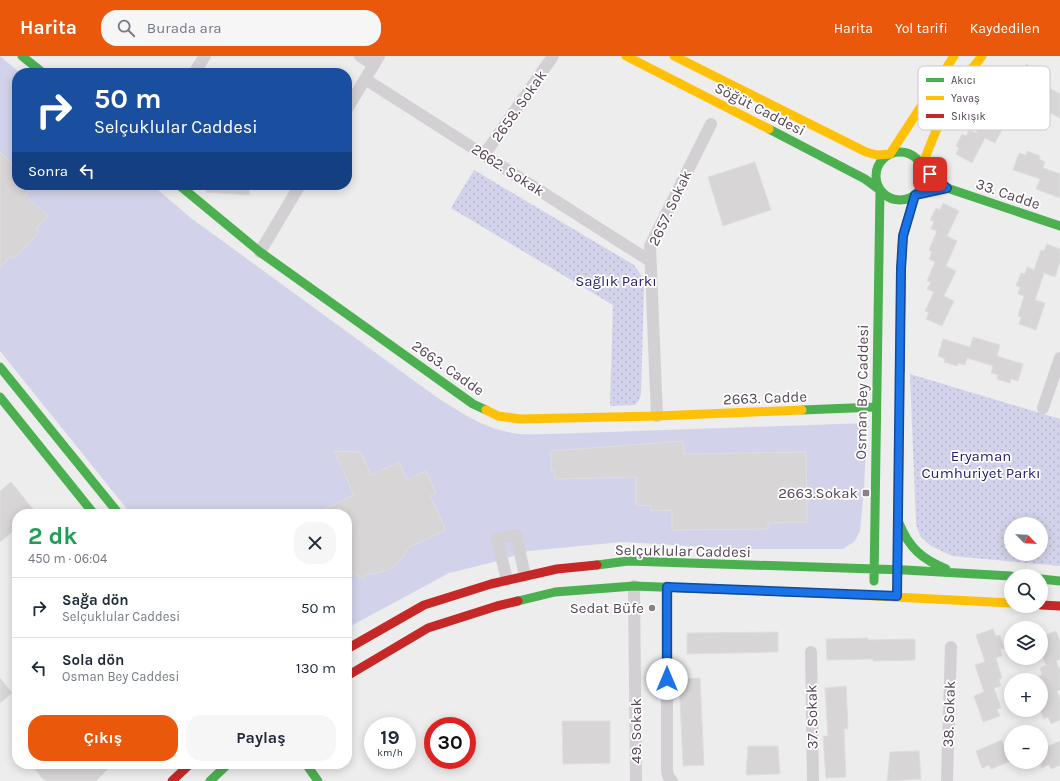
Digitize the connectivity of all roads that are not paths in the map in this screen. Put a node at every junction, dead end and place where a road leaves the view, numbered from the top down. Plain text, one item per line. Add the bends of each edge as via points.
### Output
1 (22, 56) edge
2 (205, 56) edge
3 (360, 56) edge
4 (553, 56) edge
5 (626, 56) edge
6 (674, 56) edge
7 (954, 56) edge
8 (982, 56) edge
9 (377, 60) edge
10 (947, 66) edge
11 (973, 66) edge
12 (37, 68) edge
13 (197, 68) edge
14 (366, 79) junction
15 (352, 101) edge
16 (918, 111) edge
17 (711, 124) dead end
18 (936, 130) edge
19 (890, 154) junction
20 (484, 155) junction
21 (922, 167) junction
22 (932, 176) dead end
23 (943, 187) dead end
24 (185, 190) edge
25 (297, 190) edge
26 (880, 190) junction
27 (928, 192) dead end
28 (915, 195) junction
29 (1060, 226) edge
30 (260, 252) junction
31 (650, 261) junction
32 (1060, 358) edge
33 (0, 367) edge
34 (0, 397) edge
35 (876, 407) junction
36 (1043, 408) dead end
37 (657, 416) junction
38 (90, 509) edge
39 (115, 509) edge
40 (898, 519) junction
41 (874, 570) junction
42 (897, 570) junction
43 (958, 573) junction
44 (525, 576) junction
45 (1004, 576) edge
46 (507, 580) junction
47 (1048, 580) edge
48 (1060, 581) edge
49 (668, 584) junction
50 (634, 586) junction
51 (874, 595) junction
52 (897, 596) junction
53 (1004, 603) edge
54 (1048, 605) edge
55 (1060, 606) edge
56 (352, 646) edge
57 (951, 647) dead end
58 (811, 652) dead end
59 (352, 673) edge
60 (185, 769) edge
61 (223, 769) edge
62 (310, 769) edge
63 (172, 781) edge
64 (210, 781) edge
65 (318, 781) edge
66 (636, 781) edge
67 (672, 781) edge
68 (813, 781) edge
69 (946, 781) edge

1 - 12 main road
2 - 13 street
3 - 9 street
4 - 20 street, 2658. Sokak
5 - 26 main road, Söğüt Caddesi via 865,179
6 - 19 main road, Söğüt Caddesi via 866,152 877,155
7 - 10 main road
8 - 11 main road
9 - 14 street
14 - 15 street
14 - 20 street, 2662. Sokak
16 - 19 main road
17 - 31 street, 2657. Sokak via 650,246
18 - 21 main road
19 - 21 main road via 906,152 919,161
19 - 26 main road via 877,169
20 - 31 street, 2662. Sokak
21 - 22 main road
21 - 28 main road via 923,182
23 - 29 main road, 33. Cadde
24 - 30 main road, 2663. Cadde
25 - 30 street
26 - 28 main road via 896,200
26 - 35 main road, Osman Bey Caddesi
27 - 28 main road
28 - 40 main road via 903,236 901,269
30 - 37 main road, 2663. Cadde via 473,404 498,416 520,419
31 - 37 street, 2657. Sokak
32 - 36 street
33 - 39 main road
34 - 38 main road
35 - 37 main road, 2663. Cadde
35 - 41 main road, Osman Bey Caddesi
40 - 42 main road
40 - 43 main road via 906,540 916,552 938,566
41 - 42 main road, Selçuklular Caddesi
41 - 44 main road, Selçuklular Caddesi via 668,566 628,562 557,569
41 - 51 main road, Osman Bey Caddesi
42 - 43 main road, Selçuklular Caddesi
42 - 52 main road
43 - 45 main road, Selçuklular Caddesi
44 - 46 main road, Selçuklular Caddesi
44 - 46 street via 516,535 497,539
46 - 56 main road, Selçuklular Caddesi via 424,605
47 - 48 main road
49 - 50 main road
49 - 51 main road
49 - 67 street, 49. Sokak via 667,770
50 - 59 main road via 555,592 497,606 428,628
50 - 66 street, 49. Sokak
51 - 52 main road
52 - 53 main road
54 - 55 main road
57 - 69 street, 38. Sokak
58 - 68 street, 37. Sokak
60 - 63 main road
61 - 64 main road
62 - 65 main road

